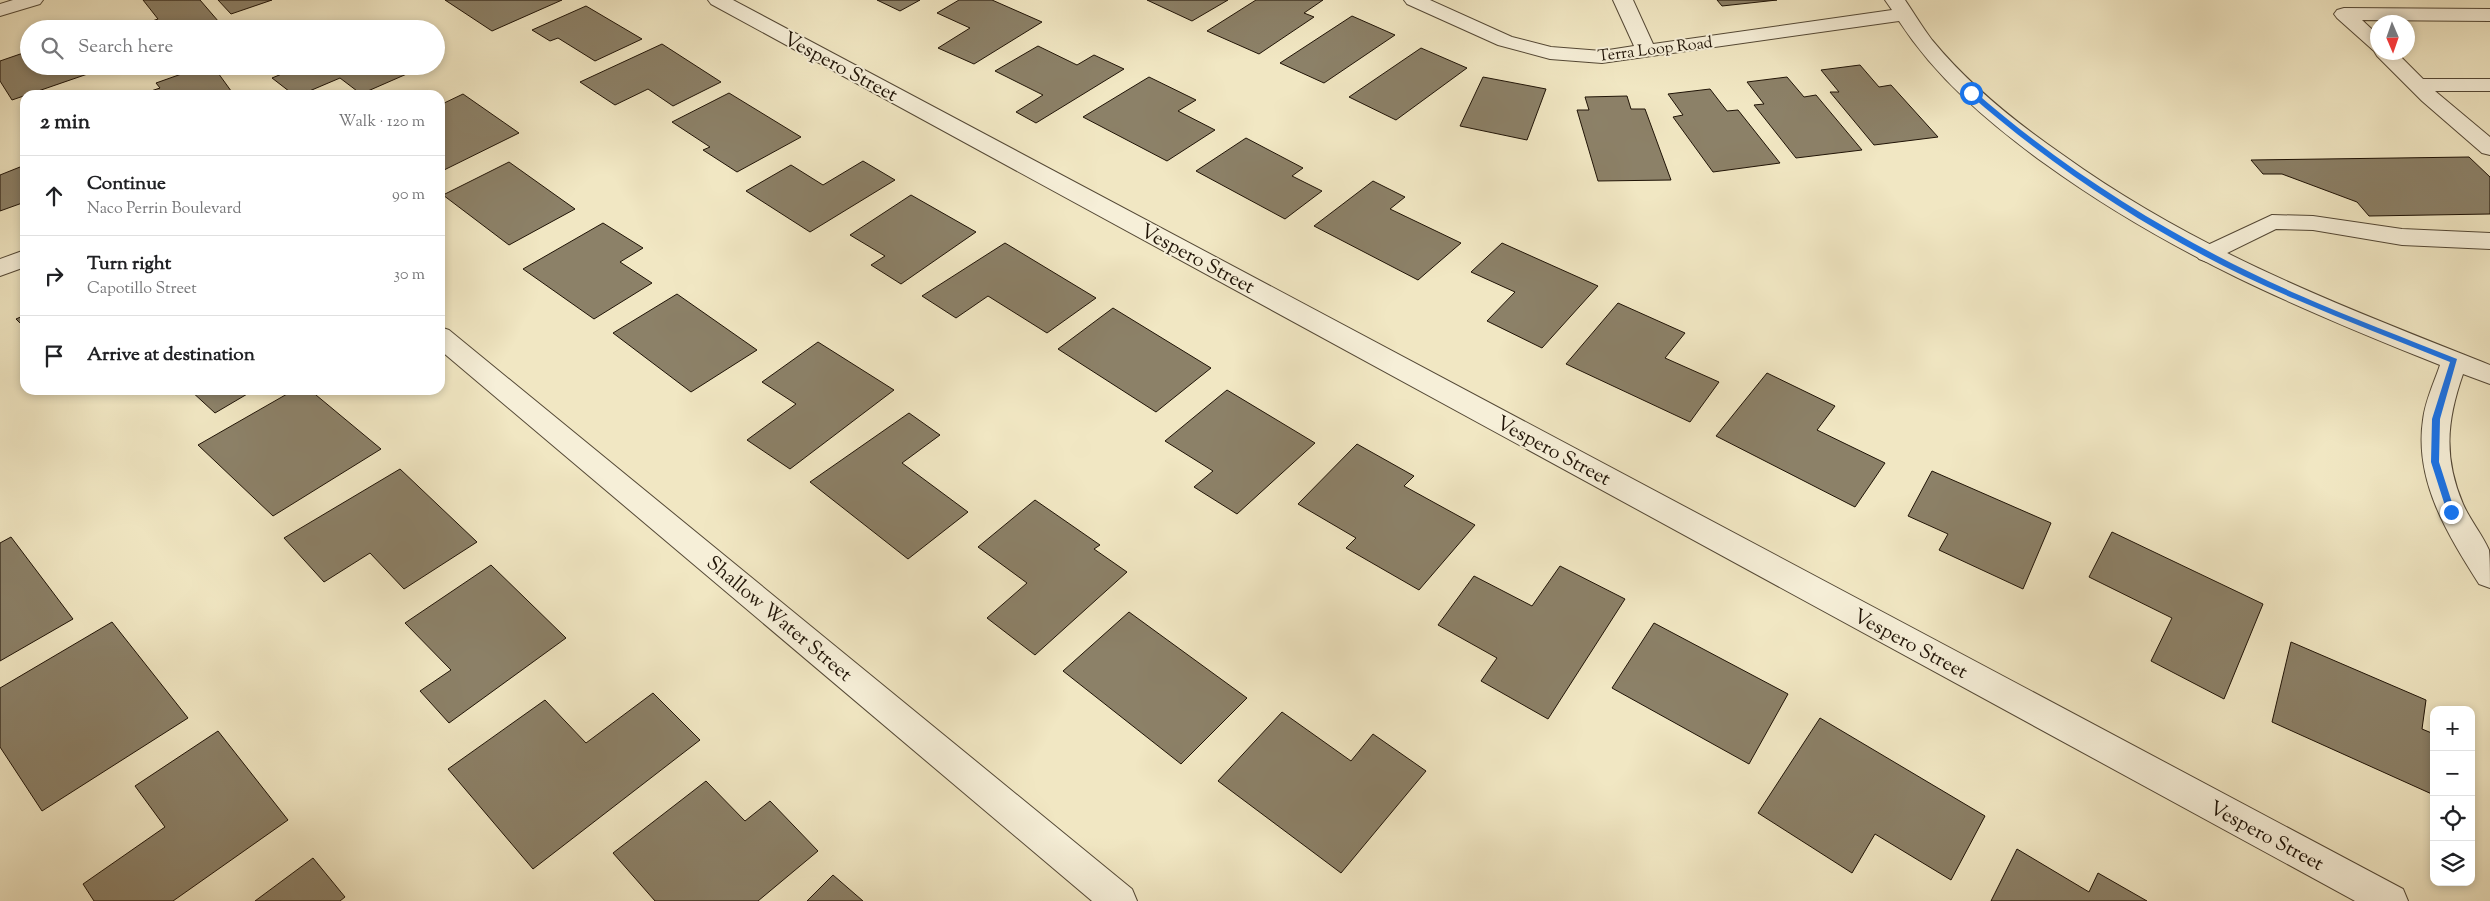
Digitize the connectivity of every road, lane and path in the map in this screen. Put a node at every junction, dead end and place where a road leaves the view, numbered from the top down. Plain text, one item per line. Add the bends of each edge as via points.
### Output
1 (33, 0) edge
2 (718, 0) edge
3 (1414, 0) edge
4 (1624, 0) edge
5 (1900, 7) edge
6 (0, 10) edge
7 (2490, 15) edge
8 (2370, 38) edge
9 (1646, 51) junction
10 (2392, 60) edge
11 (2418, 85) junction
12 (2490, 85) edge
13 (2490, 148) edge
14 (2490, 241) edge
15 (2207, 254) junction
16 (20, 260) edge
17 (0, 268) edge
18 (445, 340) edge
19 (2454, 361) junction
20 (2490, 375) edge
21 (2490, 576) edge
22 (1119, 901) edge
23 (2390, 901) edge

1 - 6 street
2 - 23 street, Vespero Street
3 - 9 street, Terra Loop Road via 1505,41 1550,53 1602,57
4 - 9 street
5 - 9 street, Terra Loop Road
5 - 15 street via 1931,51 1971,93 2017,132 2088,184
7 - 8 street via 2344,14
10 - 11 street
11 - 12 street
11 - 13 street
14 - 15 street via 2402,236 2313,223 2272,222
15 - 19 street via 2296,297
16 - 17 street
18 - 22 street, Shallow Water Street
19 - 20 street
19 - 21 street via 2436,419 2435,462 2451,512

